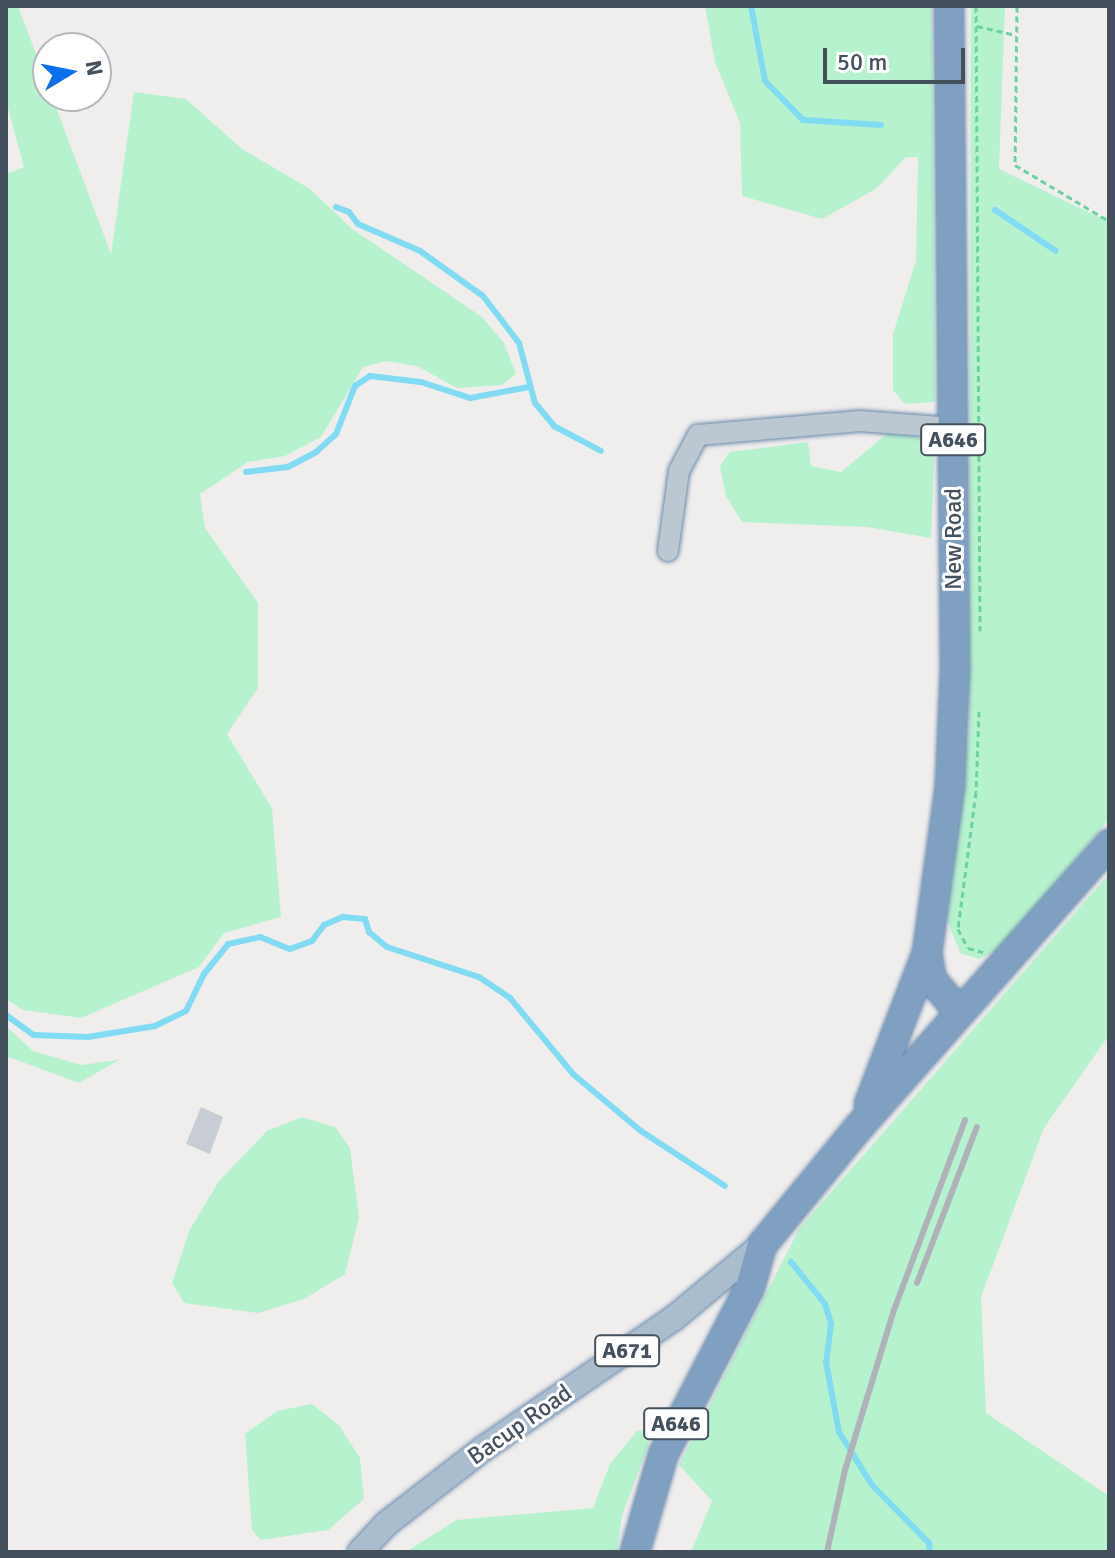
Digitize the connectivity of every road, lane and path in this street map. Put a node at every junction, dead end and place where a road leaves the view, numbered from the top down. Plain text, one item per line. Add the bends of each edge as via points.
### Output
1 (1017, 6) edge
2 (950, 13) edge
3 (1018, 35) junction
4 (1109, 221) edge
5 (953, 428) junction
6 (668, 551) dead end
7 (1109, 844) edge
8 (927, 953) junction
9 (959, 1012) junction
10 (859, 1127) junction
11 (762, 1245) junction
12 (360, 1552) edge
13 (635, 1552) edge

1 - 3 path
2 - 3 path
2 - 5 highway, New Road / A646
3 - 4 path via 1015,165
5 - 6 lane via 860,421 698,435 679,471
5 - 8 highway, New Road / A646 via 950,771
7 - 9 highway
8 - 9 highway, New Road / A646 via 932,980
8 - 10 highway
9 - 10 highway
10 - 11 highway
11 - 12 main road, Bacup Road / A671 via 674,1318 484,1448 386,1524
11 - 13 highway, A646 via 750,1287 669,1441

